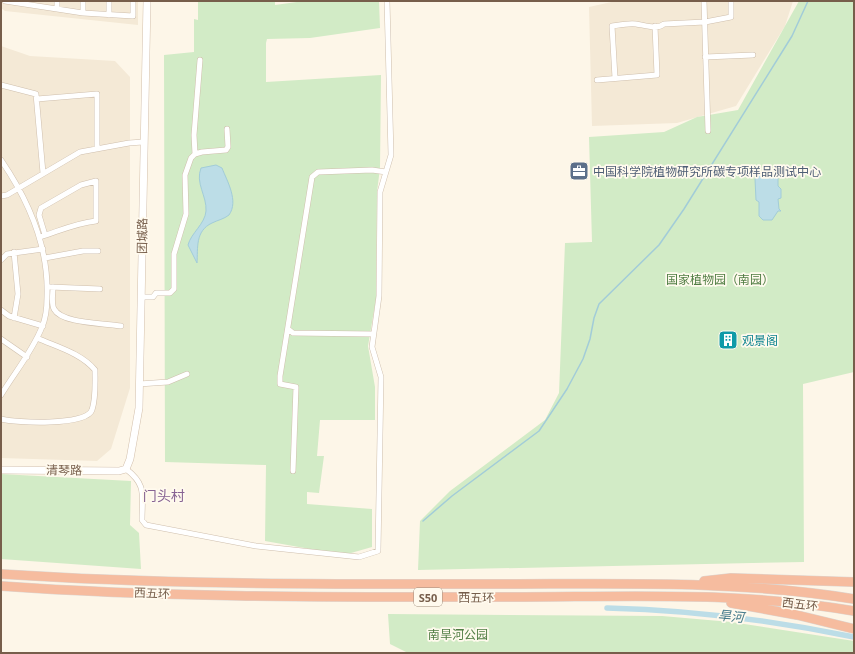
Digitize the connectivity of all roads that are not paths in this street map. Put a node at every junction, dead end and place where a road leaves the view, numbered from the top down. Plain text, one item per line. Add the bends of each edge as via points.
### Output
1 (5, 1) edge
2 (57, 1) edge
3 (84, 1) edge
4 (109, 1) edge
5 (133, 1) edge
6 (146, 1) edge
7 (387, 1) edge
8 (704, 1) edge
9 (731, 1) edge
10 (32, 3) edge
11 (57, 9) junction
12 (83, 13) junction
13 (109, 15) junction
14 (705, 22) junction
15 (655, 26) junction
16 (753, 55) dead end
17 (705, 57) junction
18 (200, 60) dead end
19 (615, 78) junction
20 (597, 80) dead end
21 (1, 85) edge
22 (37, 99) junction
23 (227, 129) dead end
24 (708, 131) dead end
25 (144, 142) junction
26 (97, 148) junction
27 (195, 154) junction
28 (1, 160) edge
29 (386, 172) junction
30 (43, 173) junction
31 (18, 188) junction
32 (1, 196) edge
33 (43, 236) junction
34 (43, 249) junction
35 (98, 251) dead end
36 (14, 252) junction
37 (45, 258) junction
38 (1, 260) edge
39 (50, 287) junction
40 (100, 289) dead end
41 (141, 297) junction
42 (1, 310) edge
43 (14, 318) junction
44 (43, 326) junction
45 (120, 326) dead end
46 (288, 329) junction
47 (373, 334) junction
48 (37, 338) junction
49 (1, 339) edge
50 (27, 357) junction
51 (187, 374) dead end
52 (139, 384) junction
53 (1, 395) edge
54 (1, 419) edge
55 (126, 468) junction
56 (1, 470) edge
57 (293, 470) dead end
58 (1, 574) edge
59 (854, 582) edge
60 (666, 584) junction
61 (1, 586) edge
62 (692, 596) junction
63 (854, 599) edge
64 (854, 611) edge
65 (854, 629) edge

1 - 10 street
2 - 11 street
3 - 12 street
4 - 13 street
5 - 13 street via 133,16
6 - 25 street, 团城路
7 - 29 street via 391,155
8 - 14 street
9 - 14 street via 731,17
10 - 11 street
11 - 12 street
12 - 13 street
14 - 15 street
14 - 17 street
15 - 19 street via 657,75
15 - 19 street via 612,26
16 - 17 street
17 - 24 street
18 - 27 street via 194,135
19 - 20 street
21 - 22 street via 36,94
22 - 26 street via 97,94
22 - 30 street
23 - 27 street via 226,150
25 - 26 street
25 - 41 street, 团城路
26 - 30 street via 80,152
27 - 41 street via 185,175 186,214 174,254 174,288 170,292
28 - 31 street
29 - 46 street via 318,172 312,177
29 - 47 street via 380,192 379,296
30 - 31 street
31 - 32 street
31 - 33 street
33 - 33 street via 76,224 96,221 96,180 81,185 41,208 39,215
33 - 34 street
34 - 36 street
34 - 37 street
35 - 37 street
36 - 38 street
36 - 43 street via 18,294
37 - 39 street
39 - 40 street
39 - 44 street
39 - 45 street via 52,302 58,314 79,321
41 - 52 street, 团城路
42 - 43 street
43 - 44 street
44 - 48 street
46 - 47 street via 293,333
46 - 57 street via 280,384 296,387
47 - 55 street via 372,347 382,377 378,551 358,557 256,546 146,525 142,520 142,485
48 - 50 street
48 - 54 street via 89,362 95,370 92,411 85,418 55,422 10,422
49 - 50 street
50 - 53 street
51 - 52 street via 168,382
52 - 55 street, 团城路 via 139,408 130,459
55 - 56 street, 清琴路 via 119,471
58 - 60 highway, 西五环 / S50 via 133,581 287,584
59 - 60 highway via 731,578
60 - 63 highway, 西五环 / S50 via 775,588
61 - 62 highway, 西五环 / S50 via 303,597
62 - 64 highway, 西五环 / S50 via 774,601
62 - 65 highway via 797,615

